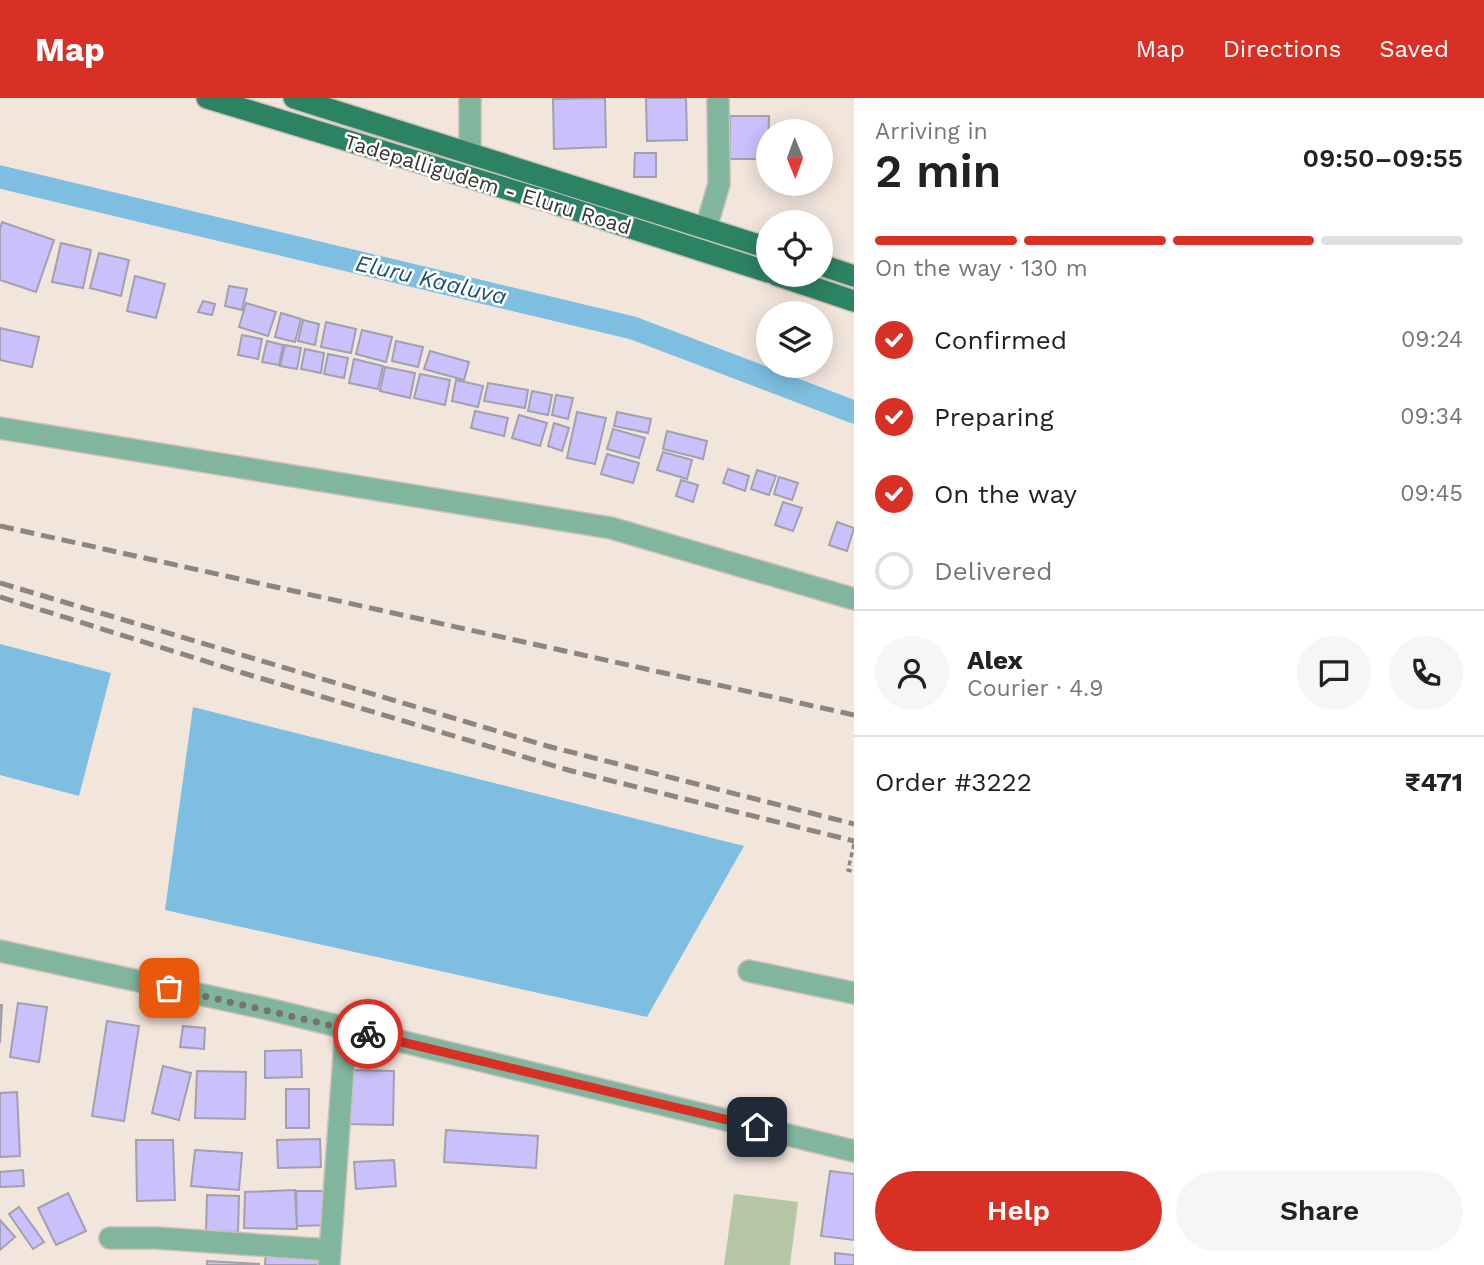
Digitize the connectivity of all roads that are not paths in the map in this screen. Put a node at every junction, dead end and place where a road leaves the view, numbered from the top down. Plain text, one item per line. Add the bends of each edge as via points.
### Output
1 (207, 98) edge
2 (294, 98) edge
3 (470, 98) edge
4 (718, 98) edge
5 (470, 152) junction
6 (706, 228) junction
7 (756, 244) edge
8 (696, 249) junction
9 (756, 268) edge
10 (833, 269) edge
11 (854, 276) edge
12 (812, 287) edge
13 (854, 301) edge
14 (0, 428) edge
15 (854, 599) edge
16 (0, 951) edge
17 (749, 971) dead end
18 (854, 993) edge
19 (346, 1028) junction
20 (854, 1151) edge
21 (110, 1238) dead end
22 (329, 1257) edge

1 - 8 main road, Tadepalligudem - Eluru Road
2 - 5 main road, Tadepalligudem - Eluru Road
3 - 5 street
4 - 6 street via 719,184
5 - 6 main road, Tadepalligudem - Eluru Road
6 - 7 main road, Tadepalligudem - Eluru Road
6 - 8 main road
8 - 9 main road, Tadepalligudem - Eluru Road
10 - 11 main road
12 - 13 main road
14 - 15 street via 611,527
16 - 19 street
17 - 18 street
19 - 20 street
19 - 22 street
21 - 22 street via 156,1238

